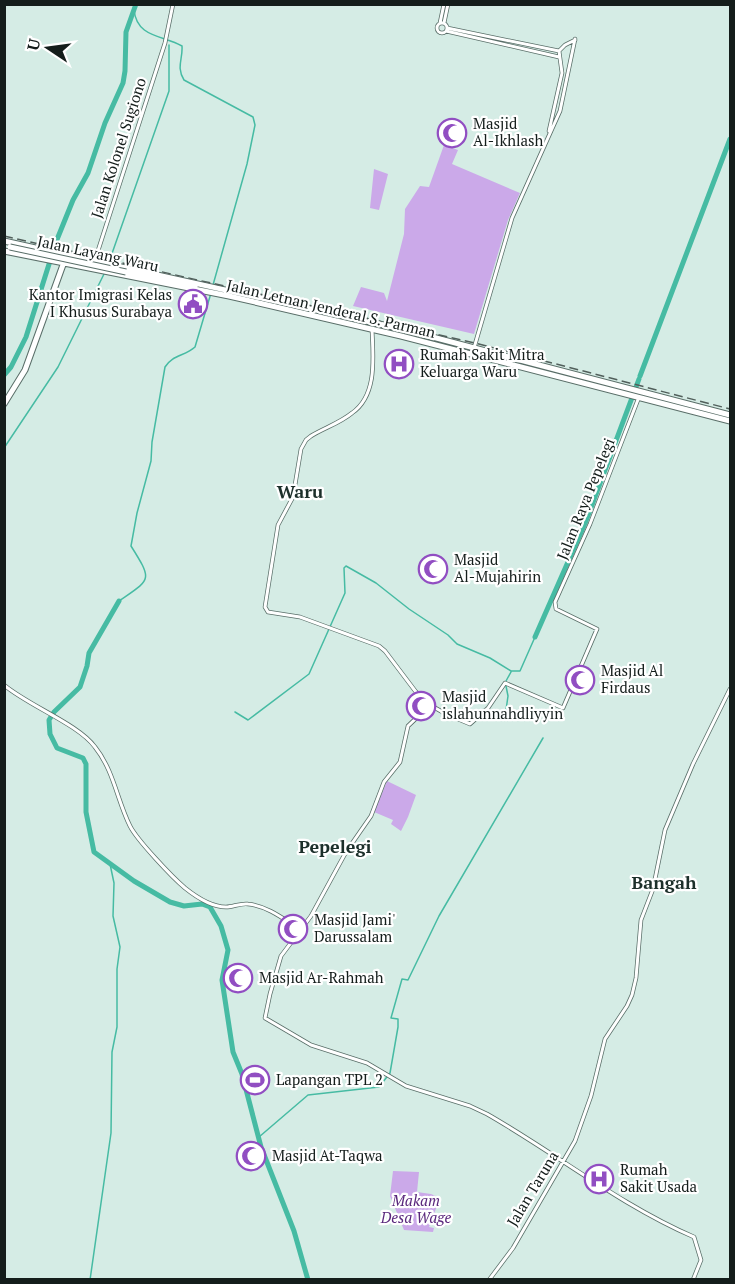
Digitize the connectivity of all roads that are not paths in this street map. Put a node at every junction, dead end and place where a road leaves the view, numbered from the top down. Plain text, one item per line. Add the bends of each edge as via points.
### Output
1 (172, 4) edge
2 (446, 4) edge
3 (442, 24) junction
4 (446, 30) junction
5 (529, 48) junction
6 (560, 51) junction
7 (559, 57) junction
8 (556, 97) junction
9 (563, 98) junction
10 (548, 135) junction
11 (4, 241) edge
12 (6, 248) edge
13 (61, 254) junction
14 (58, 262) junction
15 (95, 262) junction
16 (76, 266) junction
17 (60, 278) junction
18 (213, 290) junction
19 (230, 293) junction
20 (372, 329) junction
21 (402, 332) junction
22 (474, 348) junction
23 (635, 393) junction
24 (4, 404) edge
25 (730, 415) edge
26 (730, 421) edge
27 (4, 685) edge
28 (730, 689) edge
29 (430, 705) junction
30 (301, 930) junction
31 (563, 1164) junction
32 (489, 1280) edge
33 (693, 1280) edge

1 - 15 street, Jalan Kolonel Sugiono via 167,37
2 - 3 street
3 - 4 street
3 - 4 street via 437,31
4 - 5 street
5 - 6 street
5 - 7 street
6 - 7 street
6 - 9 street via 575,39
7 - 8 street via 562,70
8 - 9 street
8 - 10 street
9 - 10 street
10 - 22 street via 512,218
11 - 13 highway, Jalan Letnan Jenderal S. Parman, bridge
12 - 14 highway, Jalan Letnan Jenderal S. Parman
12 - 18 highway, Jalan Layang Waru, bridge
13 - 14 highway
13 - 15 highway, Jalan Letnan Jenderal S. Parman
14 - 16 highway, Jalan Letnan Jenderal S. Parman
14 - 17 highway
15 - 18 highway, Jalan Letnan Jenderal S. Parman
16 - 17 highway
16 - 18 highway, Jalan Letnan Jenderal S. Parman
17 - 24 highway via 25,370
18 - 19 highway, Jalan Layang Waru
19 - 20 highway, Jalan Letnan Jenderal S. Parman
19 - 21 highway
20 - 21 highway, Jalan Letnan Jenderal S. Parman
20 - 29 street via 372,372 359,408 310,436 301,449 293,497 278,525 266,601 268,612 300,617 381,648
21 - 22 highway
21 - 23 highway, Jalan Letnan Jenderal S. Parman
22 - 23 highway
23 - 25 highway, Jalan Letnan Jenderal S. Parman
23 - 26 highway, Jalan Letnan Jenderal S. Parman
23 - 29 street, Jalan Raya Pepelegi via 590,524 555,602 556,609 597,629 563,708 506,684 471,724
27 - 30 street via 81,733 95,746 114,781 130,825 183,886 215,905 259,906
28 - 31 street, Jalan Taruna via 665,830 651,899 641,920 632,995 605,1039 588,1106
29 - 30 street via 408,726 400,762 384,782 371,816
30 - 31 street via 279,960 265,1018 269,1022 311,1045 367,1063 414,1089 487,1114
31 - 32 street, Jalan Taruna via 513,1248
31 - 33 street via 694,1238 701,1260

